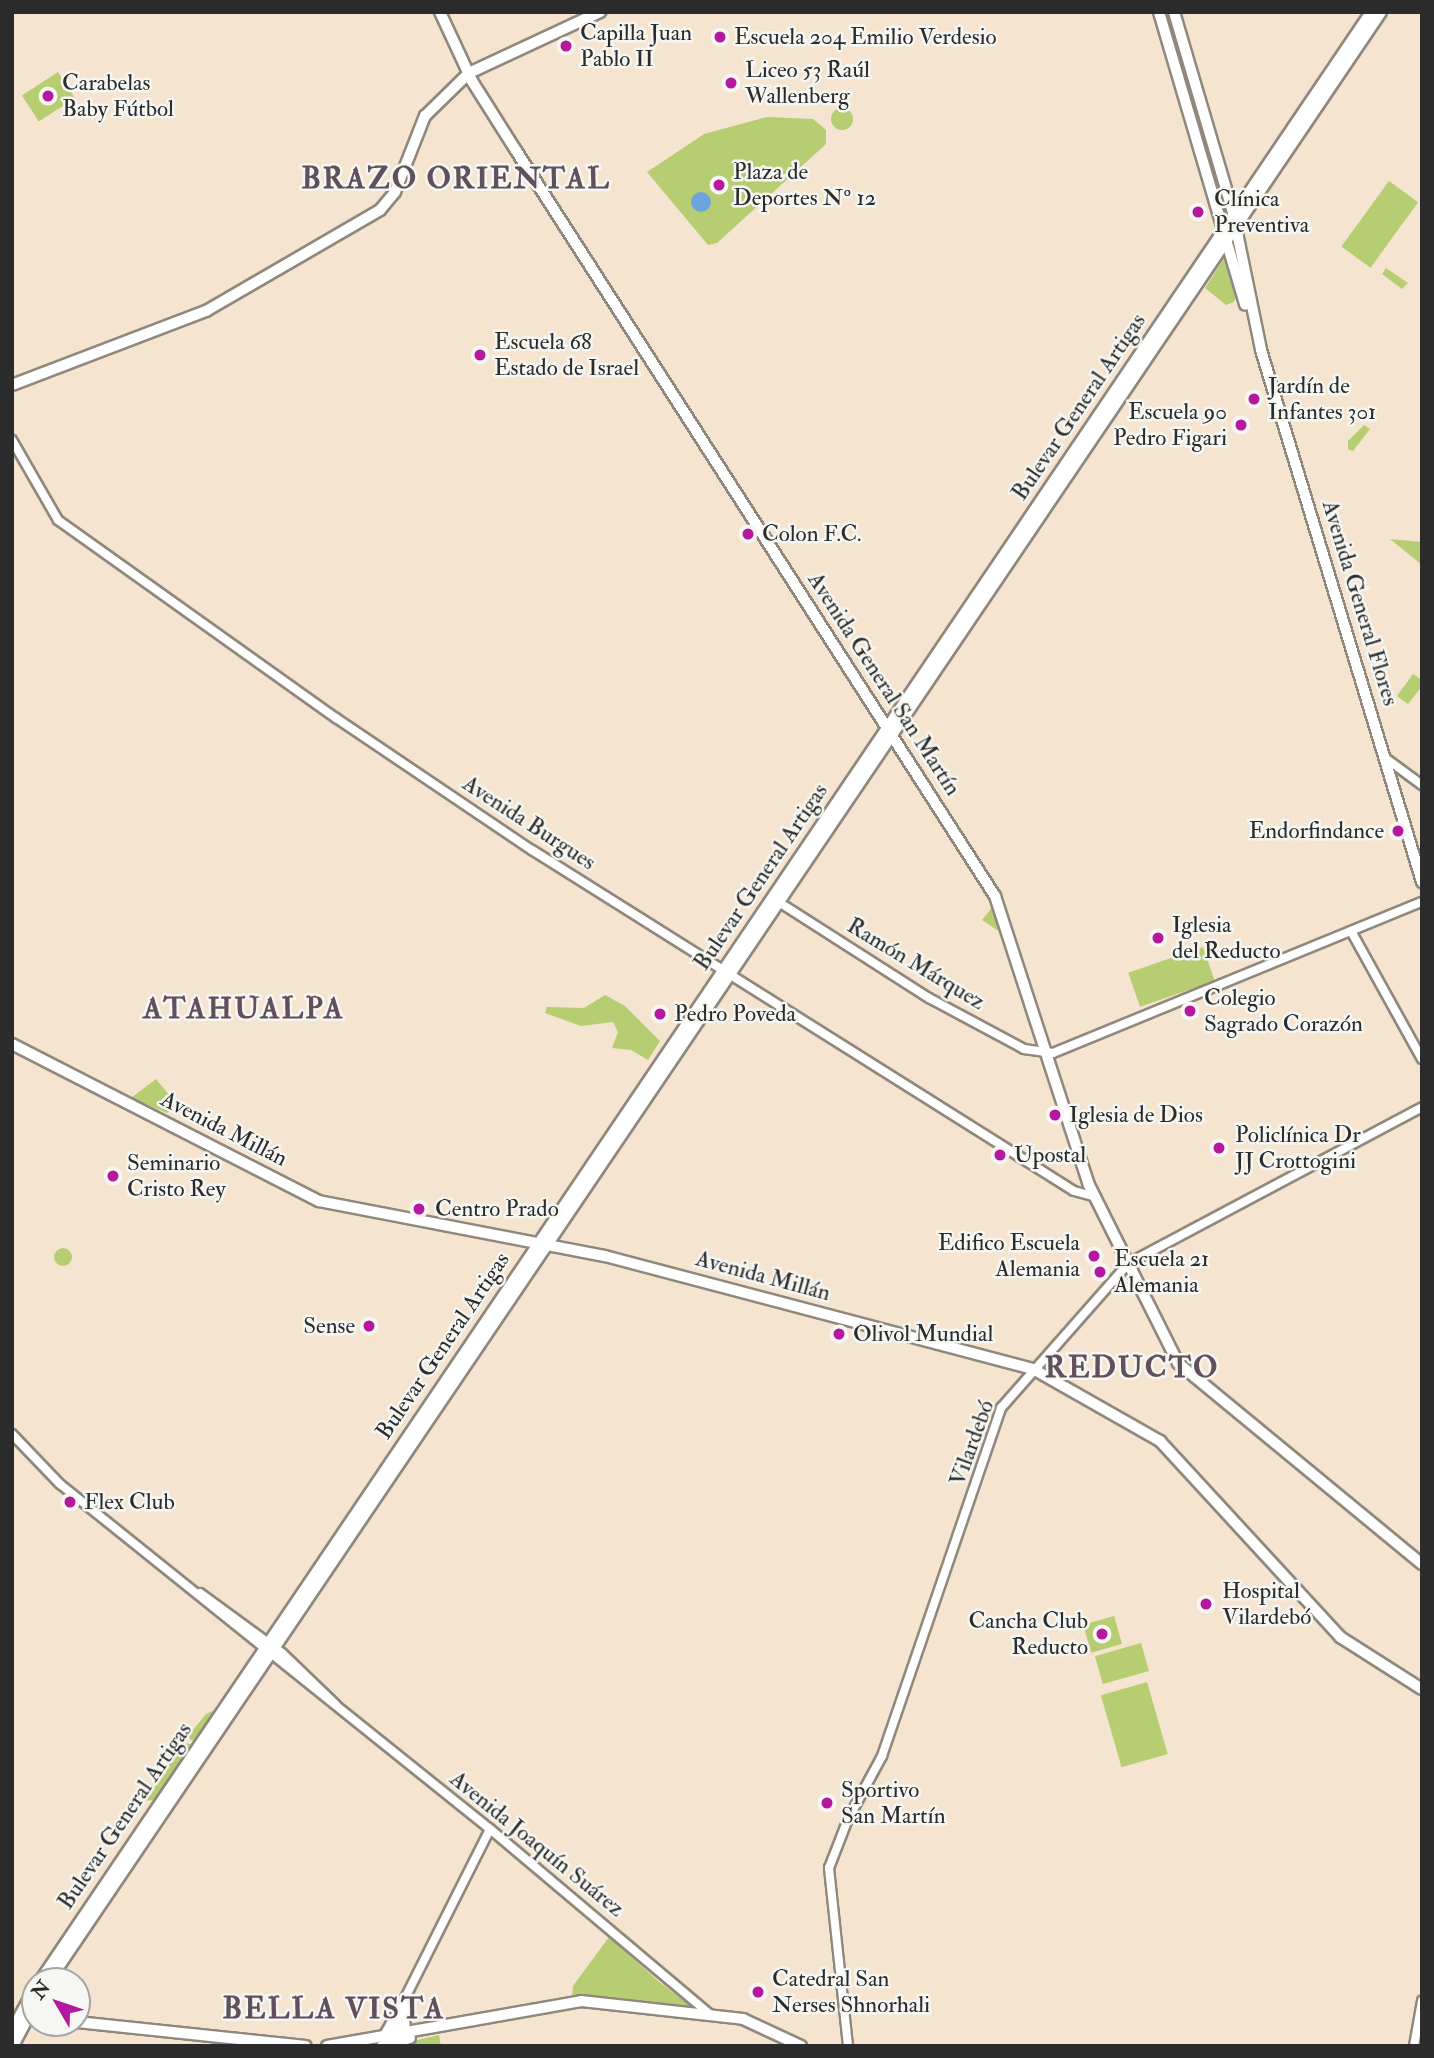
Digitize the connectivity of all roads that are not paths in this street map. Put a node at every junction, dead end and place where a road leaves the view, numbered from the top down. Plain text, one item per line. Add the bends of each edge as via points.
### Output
1 (440, 12) edge
2 (600, 12) edge
3 (1159, 12) edge
4 (1174, 12) edge
5 (1371, 12) edge
6 (1381, 12) edge
7 (469, 73) junction
8 (1235, 221) junction
9 (1225, 236) junction
10 (1258, 337) junction
11 (12, 385) edge
12 (12, 440) edge
13 (890, 731) junction
14 (1384, 757) junction
15 (1422, 785) edge
16 (1422, 882) edge
17 (775, 900) junction
18 (1422, 902) edge
19 (1351, 931) junction
20 (727, 972) junction
21 (12, 1044) edge
22 (1046, 1053) junction
23 (1422, 1059) edge
24 (1422, 1108) edge
25 (1089, 1185) junction
26 (1071, 1188) junction
27 (1093, 1196) junction
28 (543, 1243) junction
29 (1129, 1263) junction
30 (1035, 1370) junction
31 (12, 1434) edge
32 (1422, 1564) edge
33 (269, 1648) junction
34 (1422, 1689) edge
35 (490, 1829) junction
36 (50, 1967) edge
37 (58, 1967) edge
38 (404, 2001) junction
39 (1422, 2001) edge
40 (1421, 2012) edge
41 (397, 2016) junction
42 (712, 2016) junction
43 (21, 2023) edge
44 (91, 2023) edge
45 (778, 2036) junction
46 (403, 2040) edge
47 (383, 2041) edge
48 (13, 2046) edge
49 (306, 2046) edge
50 (327, 2046) edge
51 (801, 2046) edge
52 (848, 2046) edge
53 (1414, 2046) edge

1 - 7 main road, Avenida General San Martín
2 - 7 main road
3 - 9 main road, Avenida General Flores
4 - 8 main road, Avenida General Flores
5 - 8 main road, Bulevar General Artigas via 1257,177
6 - 8 main road, Bulevar General Artigas
7 - 11 main road via 425,116 395,192 380,210 206,311
7 - 13 main road, Avenida General San Martín
8 - 9 main road, Bulevar General Artigas
8 - 9 main road, Bulevar General Artigas
8 - 10 main road, Avenida General Flores
9 - 10 main road, Avenida General Flores
9 - 13 main road, Bulevar General Artigas
9 - 13 main road, Bulevar General Artigas via 1196,289
10 - 14 main road, Avenida General Flores
12 - 20 street, Avenida Burgues via 48,508 64,525 366,738
13 - 17 main road, Bulevar General Artigas
13 - 22 main road, Avenida General San Martín via 995,896
14 - 15 street
14 - 16 main road, Avenida General Flores
17 - 20 main road, Bulevar General Artigas
17 - 22 street, Ramón Márquez via 929,998 1024,1049
18 - 19 street
19 - 22 street
19 - 23 street
20 - 26 street, Avenida Burgues
20 - 28 main road, Bulevar General Artigas
21 - 28 main road, Avenida Millán via 319,1201
22 - 25 main road, Avenida General San Martín
24 - 29 street, Vilardebó
25 - 26 street
25 - 27 main road, Avenida General San Martín
26 - 27 street, Avenida Burgues
27 - 29 main road, Avenida General San Martín
28 - 30 main road, Avenida Millán
28 - 33 main road, Bulevar General Artigas
29 - 30 street, Vilardebó
29 - 32 main road, Avenida General San Martín via 1182,1369
30 - 34 main road, Avenida Millán via 1160,1441 1340,1637
30 - 52 street, Vilardebó via 1001,1408 882,1756 848,1819 832,1861 829,1877 836,1967
31 - 33 street, Avenida Joaquín Suárez via 53,1477
33 - 35 street, Avenida Joaquín Suárez
33 - 36 main road, Bulevar General Artigas
33 - 37 main road, Bulevar General Artigas
35 - 38 street
35 - 42 street, Avenida Joaquín Suárez
38 - 41 street
38 - 46 street
39 - 40 street
40 - 53 street
41 - 46 street
41 - 47 main road
42 - 45 main road via 748,2021
42 - 46 main road via 577,2001
43 - 48 main road
44 - 49 main road
45 - 46 main road via 740,2025 580,2008
45 - 51 main road
46 - 47 main road
47 - 50 main road

